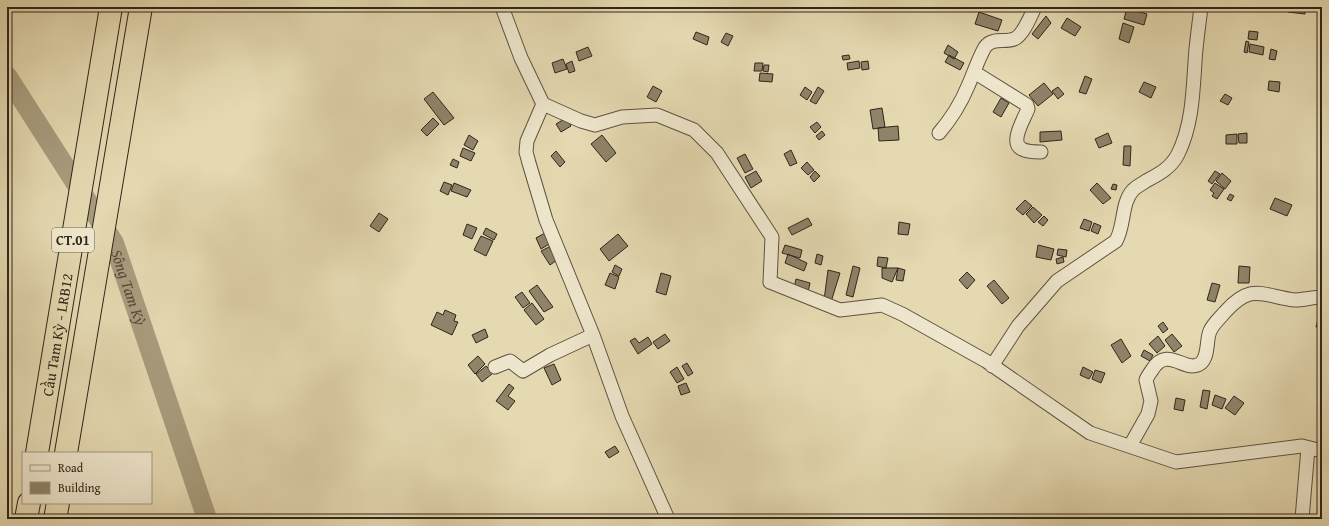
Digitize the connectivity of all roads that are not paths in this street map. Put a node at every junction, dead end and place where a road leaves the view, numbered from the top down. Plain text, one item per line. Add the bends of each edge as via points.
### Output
1 (141, 7) edge
2 (502, 7) edge
3 (1035, 7) edge
4 (1201, 7) edge
5 (110, 17) edge
6 (974, 72) junction
7 (543, 104) junction
8 (939, 133) dead end
9 (1041, 152) dead end
10 (1322, 298) edge
11 (593, 335) junction
12 (992, 366) junction
13 (495, 367) dead end
14 (1130, 446) junction
15 (1308, 448) junction
16 (1322, 451) edge
17 (37, 452) edge
18 (66, 452) edge
19 (29, 504) edge
20 (58, 504) edge
21 (26, 519) edge
22 (55, 519) edge
23 (668, 519) edge
24 (1302, 519) edge

1 - 18 highway, Cầu Tam Kỳ - LRB12 / CT.01
2 - 7 street via 521,58
3 - 6 street via 1018,37 997,40 985,47
4 - 12 street via 1193,96 1178,155 1167,169 1137,186 1129,195 1116,241 1057,281 1018,326
5 - 17 highway, Cầu Tam Kỳ - LRB12 / CT.01
6 - 8 street via 956,110
6 - 9 street via 1027,105 1028,109 1016,143 1023,150
7 - 11 street via 527,141 526,152 546,220
7 - 12 street via 595,125 622,117 657,115 694,130 717,152 772,237 770,282 840,310 882,305
10 - 14 street via 1299,300 1250,293 1230,306 1213,327 1204,358 1198,365 1161,359 1146,380 1151,401 1148,414
11 - 13 street via 523,371 510,362
11 - 23 street via 622,416
12 - 14 street via 1090,433
14 - 15 street via 1176,462 1302,446
15 - 16 street
15 - 24 street
19 - 21 highway
20 - 22 highway

